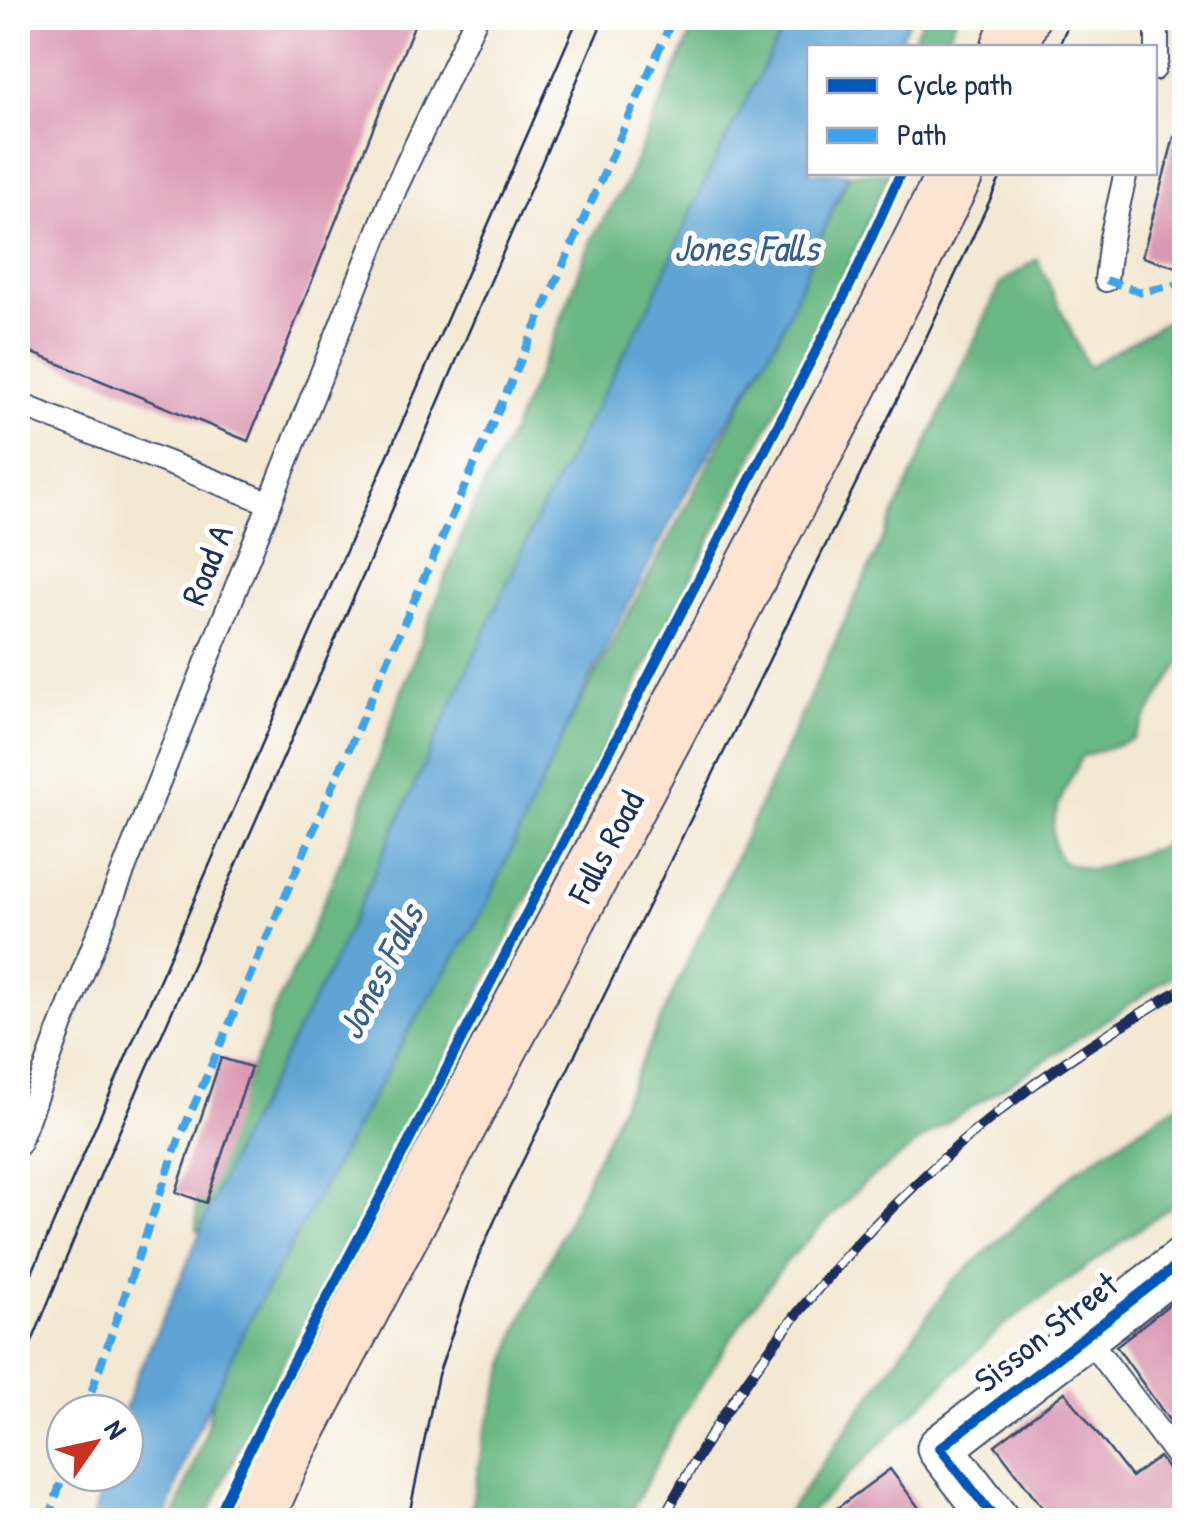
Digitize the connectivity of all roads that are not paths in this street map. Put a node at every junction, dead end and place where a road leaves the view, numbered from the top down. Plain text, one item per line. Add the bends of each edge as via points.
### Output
1 (476, 18) edge
2 (1021, 18) edge
3 (1157, 18) edge
4 (1011, 45) edge
5 (1157, 45) edge
6 (954, 175) edge
7 (1125, 175) edge
8 (1106, 280) dead end
9 (18, 404) edge
10 (270, 503) junction
11 (18, 1145) edge
12 (1184, 1260) edge
13 (1086, 1336) junction
14 (1184, 1465) edge
15 (255, 1520) edge
16 (996, 1520) edge

1 - 10 lane, Road A via 396,187
2 - 4 main road
3 - 5 lane
6 - 15 main road, Falls Road
7 - 8 lane
9 - 10 lane
10 - 11 lane, Road A
12 - 13 street, Sisson Street
13 - 14 lane
13 - 16 street, Sisson Street via 940,1448

